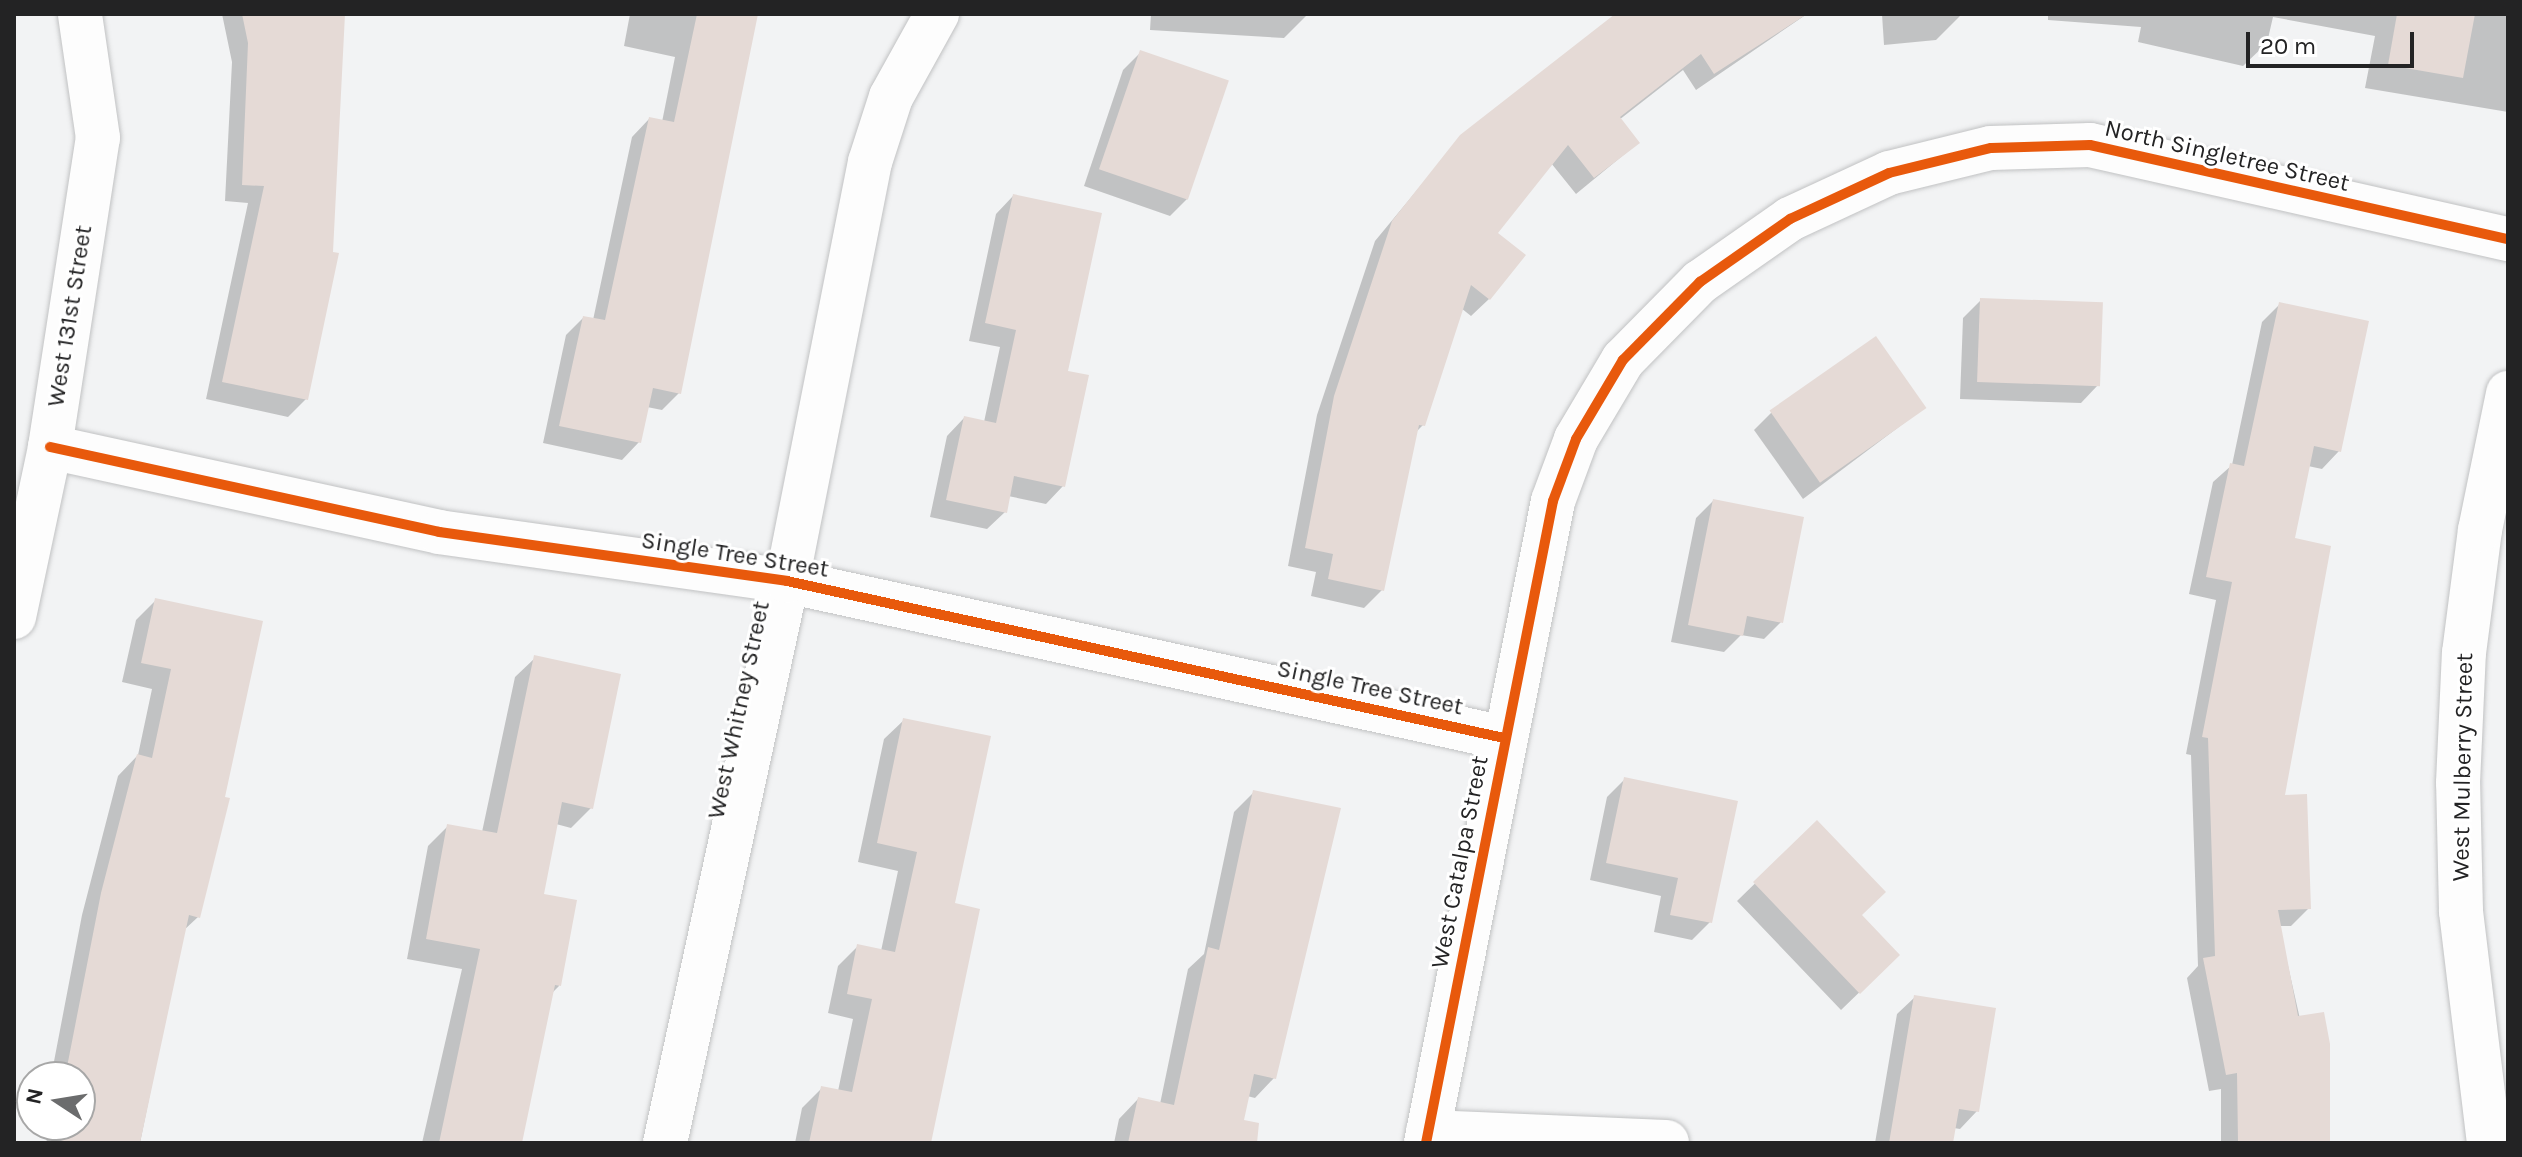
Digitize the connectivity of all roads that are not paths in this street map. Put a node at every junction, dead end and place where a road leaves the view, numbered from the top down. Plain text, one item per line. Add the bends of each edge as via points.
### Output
1 (80, 14) edge
2 (937, 14) edge
3 (1889, 173) joint
4 (2508, 239) edge
5 (2508, 393) edge
6 (50, 447) junction
7 (787, 581) junction
8 (14, 617) edge
9 (1504, 738) junction
10 (1427, 1137) edge
11 (1667, 1142) edge
12 (665, 1143) edge
13 (2489, 1143) edge

1 - 6 street, West 131st Street via 98,138
2 - 7 street, West Whitney Street via 891,97 870,162
3 - 4 street, North Singletree Street via 1991,148 2090,145
3 - 9 street, West Catalpa Street via 1790,219 1700,282 1623,360 1576,439 1553,501
5 - 13 street, West Mulberry Street via 2480,530 2464,653 2458,783 2461,911
6 - 7 street, Single Tree Street via 439,532
6 - 8 street, West 131st Street
7 - 9 street, Single Tree Street
7 - 12 street, West Whitney Street
9 - 10 street, West Catalpa Street
10 - 11 street

